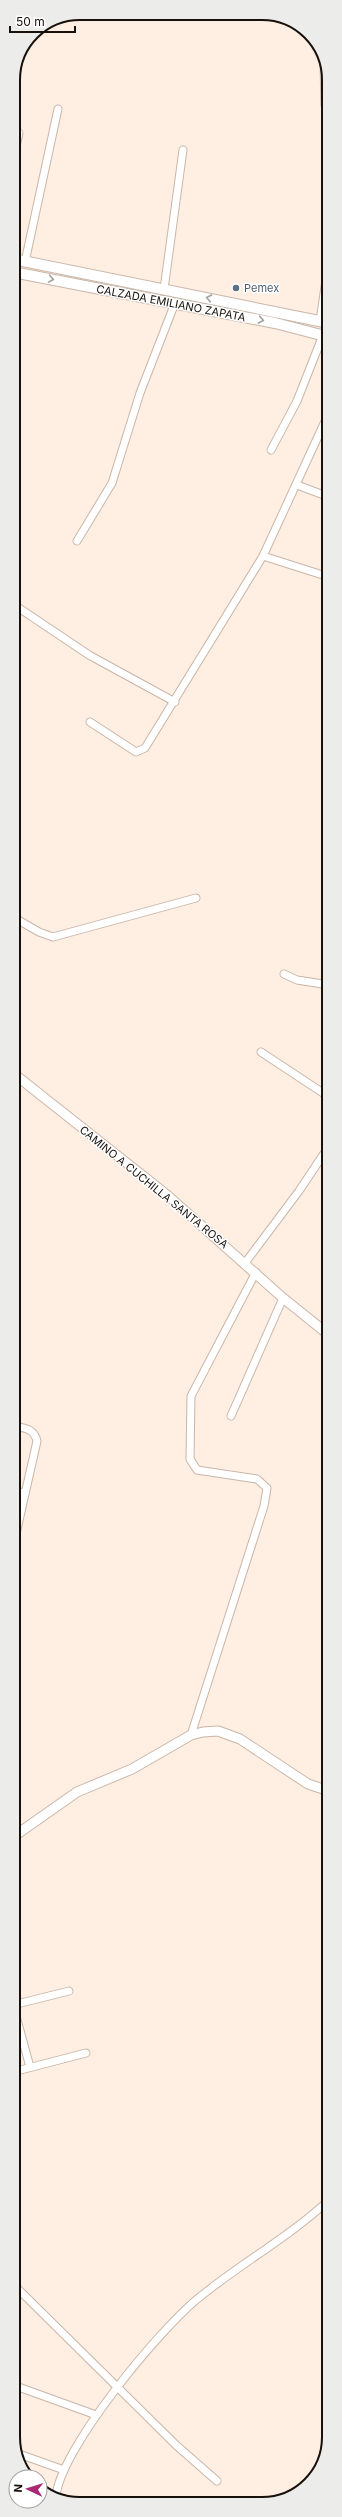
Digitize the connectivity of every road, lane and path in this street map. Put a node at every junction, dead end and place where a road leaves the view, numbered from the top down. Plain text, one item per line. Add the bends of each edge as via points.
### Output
1 (58, 109) dead end
2 (182, 150) dead end
3 (20, 261) edge
4 (25, 262) junction
5 (20, 273) edge
6 (164, 289) junction
7 (175, 303) junction
8 (322, 322) edge
9 (322, 335) edge
10 (322, 345) edge
11 (322, 430) edge
12 (271, 450) dead end
13 (297, 485) junction
14 (322, 494) edge
15 (77, 541) dead end
16 (263, 556) junction
17 (322, 575) edge
18 (20, 609) edge
19 (174, 702) junction
20 (90, 722) dead end
21 (196, 898) dead end
22 (20, 921) edge
23 (284, 974) dead end
24 (322, 983) edge
25 (260, 1052) dead end
26 (20, 1079) edge
27 (322, 1092) edge
28 (322, 1156) edge
29 (245, 1263) junction
30 (256, 1272) junction
31 (283, 1298) junction
32 (322, 1329) edge
33 (231, 1416) dead end
34 (20, 1427) edge
35 (20, 1492) edge
36 (26, 1493) junction
37 (20, 1518) edge
38 (191, 1735) junction
39 (322, 1789) edge
40 (20, 1832) edge
41 (69, 1992) dead end
42 (20, 2003) edge
43 (20, 2031) edge
44 (86, 2053) dead end
45 (30, 2067) junction
46 (20, 2070) edge
47 (322, 2206) edge
48 (20, 2291) edge
49 (20, 2388) edge
50 (118, 2388) junction
51 (96, 2415) junction
52 (24, 2456) edge
53 (64, 2470) junction
54 (217, 2481) dead end
55 (58, 2492) edge

1 - 4 street
2 - 6 street
3 - 4 main road, CALZADA EMILIANO ZAPATA
4 - 6 main road, CALZADA EMILIANO ZAPATA
5 -> 7 main road, CALZADA EMILIANO ZAPATA
8 -> 6 main road, CALZADA EMILIANO ZAPATA
7 -> 9 main road, CALZADA EMILIANO ZAPATA
7 - 15 street via 140,393 112,483
10 - 12 street
11 - 13 street
13 - 14 street
13 - 16 street
16 - 17 street
16 - 19 street
18 - 19 street via 89,655
19 - 20 street via 141,752 136,752
21 - 22 street via 53,937
23 - 24 street via 297,980
25 - 27 street
26 - 29 street, CAMINO A CUCHILLA SANTA ROSA via 167,1195
28 - 29 street
29 - 30 street, CAMINO A CUCHILLA SANTA ROSA
30 - 31 street, CAMINO A CUCHILLA SANTA ROSA
30 - 38 street via 191,1396 190,1459 197,1470 257,1479 267,1488 264,1506
31 - 32 street, CAMINO A CUCHILLA SANTA ROSA
31 - 33 street
34 - 36 street via 30,1429 37,1441
35 - 36 street
36 - 37 street
38 - 39 street via 218,1731 240,1739 308,1784
38 - 40 street via 132,1769 77,1792
41 - 42 street
43 - 45 street
44 - 45 street
45 - 46 street
47 - 50 street via 297,2228 200,2296 174,2321
48 - 50 street
49 - 51 street
50 - 51 street
50 - 54 street
51 - 53 street
52 - 53 street
53 - 55 street

